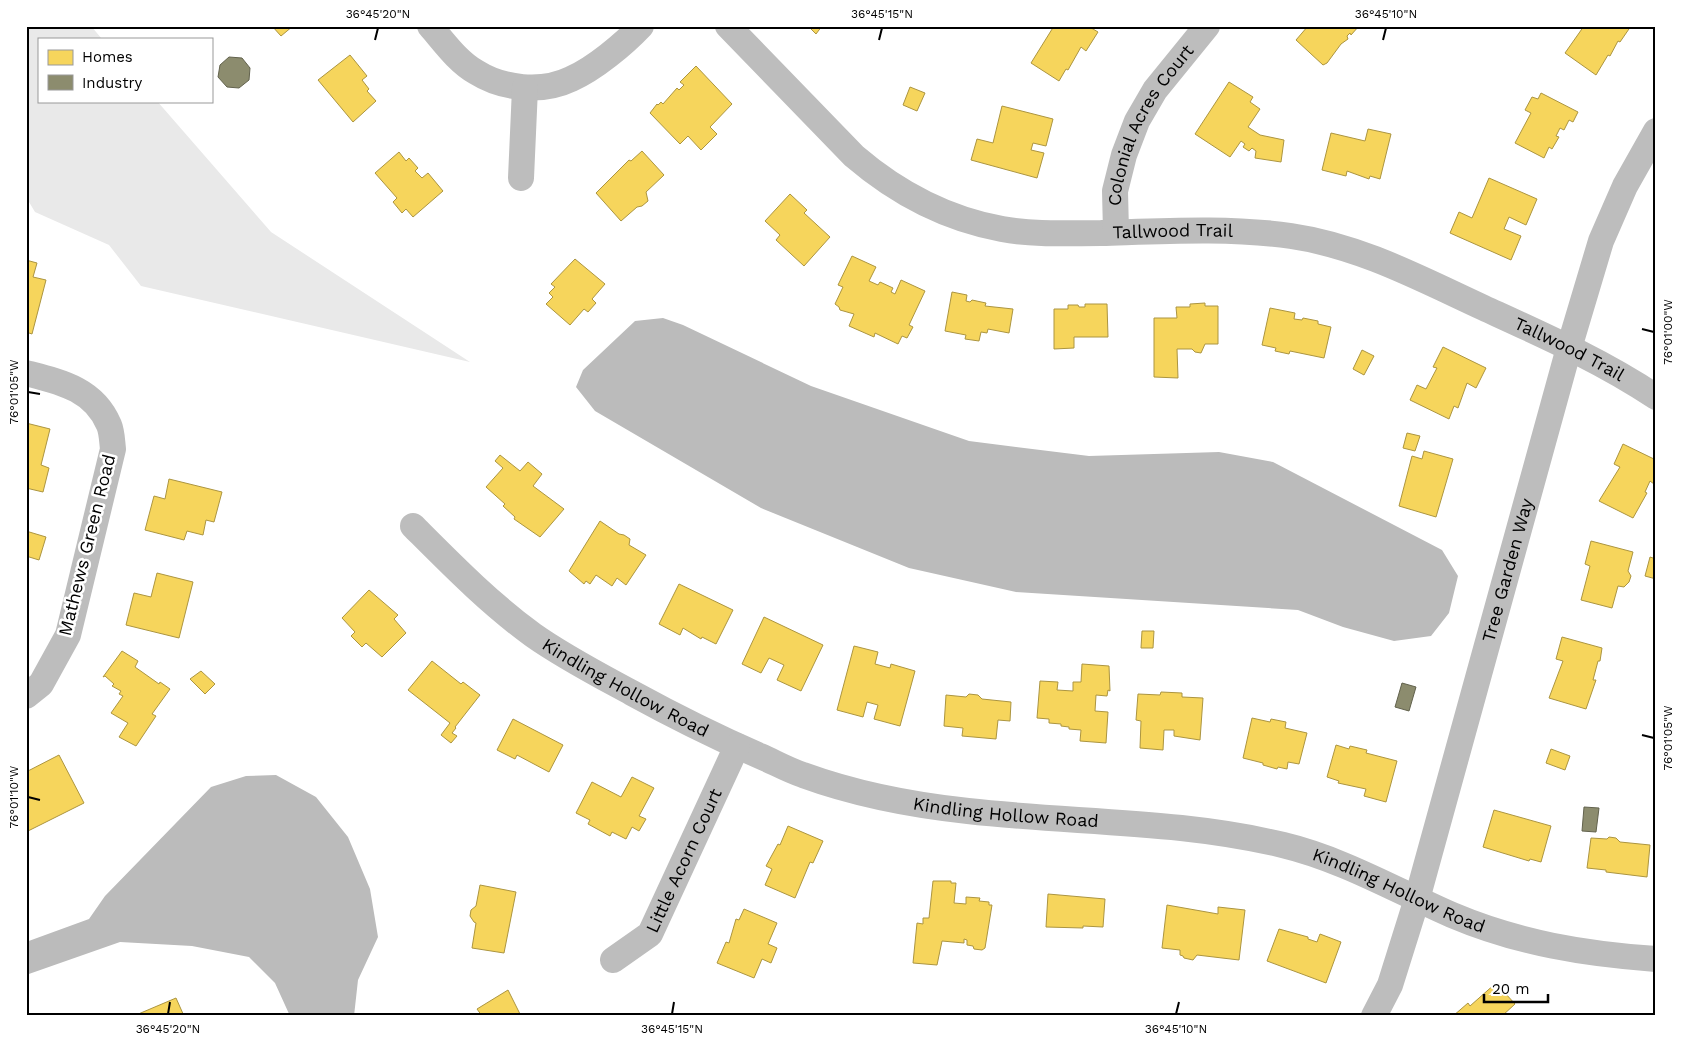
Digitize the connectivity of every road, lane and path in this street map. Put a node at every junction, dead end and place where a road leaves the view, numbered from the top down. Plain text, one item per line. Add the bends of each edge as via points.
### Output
1 (430, 26) edge
2 (641, 26) edge
3 (728, 26) edge
4 (1207, 26) edge
5 (525, 88) junction
6 (1656, 131) edge
7 (521, 178) dead end
8 (1116, 232) junction
9 (1569, 348) junction
10 (26, 373) edge
11 (1656, 397) edge
12 (413, 526) dead end
13 (26, 696) edge
14 (738, 746) junction
15 (1417, 899) junction
16 (1656, 959) edge
17 (613, 960) dead end
18 (1374, 1016) edge

1 - 5 street via 457,58 475,72 496,82
2 - 5 street via 598,63 572,79 550,86
3 - 8 street, Tallwood Trail via 854,156 874,173 930,206 965,220 1002,229 1048,234
4 - 8 street, Colonial Acres Court via 1155,90 1137,121 1115,191
5 - 7 street
6 - 9 street, Tree Garden Way via 1625,186 1601,242
8 - 9 street, Tallwood Trail via 1244,231 1292,236 1339,247 1386,262
9 - 11 street, Tallwood Trail via 1605,365
9 - 15 street, Tree Garden Way
10 - 13 street, Mathews Green Road via 63,382 97,404 109,427 113,449 68,635 41,684
12 - 14 street, Kindling Hollow Road via 487,598 534,635 577,663 668,713
14 - 15 street, Kindling Hollow Road via 802,775 910,803 968,811 1190,828 1289,846 1337,863
14 - 17 street, Little Acorn Court via 650,934
15 - 16 street, Kindling Hollow Road via 1504,934 1555,948
15 - 18 street, Tree Garden Way via 1390,985

